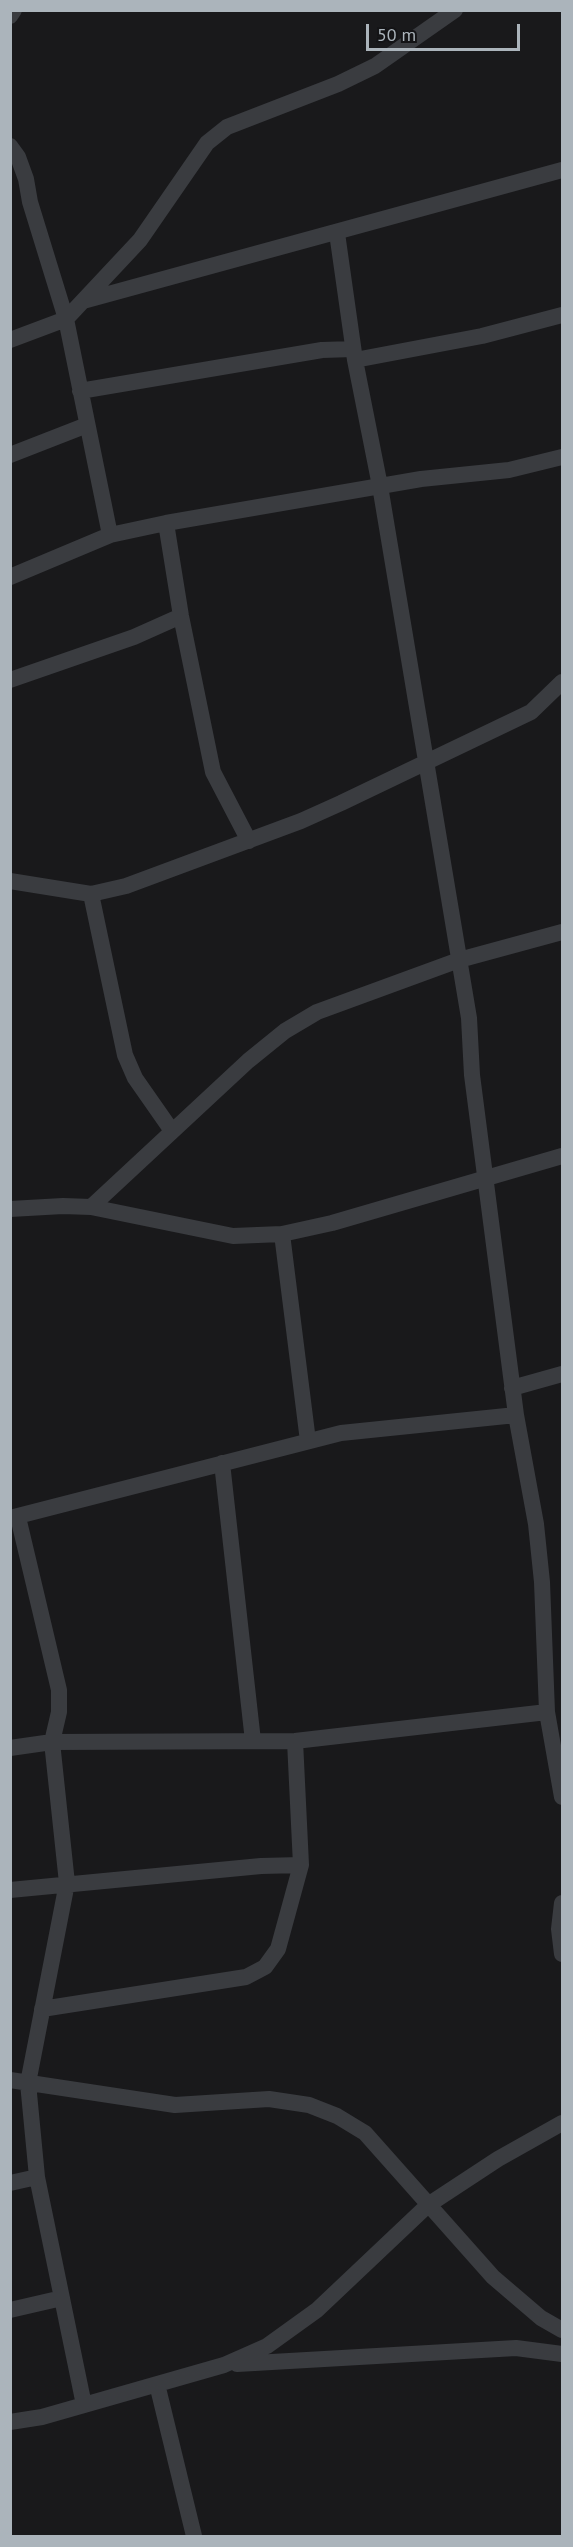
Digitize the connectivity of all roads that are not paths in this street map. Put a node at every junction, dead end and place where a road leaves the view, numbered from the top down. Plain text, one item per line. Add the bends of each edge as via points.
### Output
1 (14, 10) edge
2 (455, 10) edge
3 (10, 16) edge
4 (10, 146) edge
5 (562, 170) edge
6 (337, 233) junction
7 (82, 301) junction
8 (562, 315) edge
9 (66, 319) junction
10 (10, 340) edge
11 (354, 354) junction
12 (80, 391) junction
13 (87, 425) junction
14 (10, 455) edge
15 (562, 457) edge
16 (380, 486) junction
17 (166, 523) junction
18 (110, 535) junction
19 (10, 577) edge
20 (181, 616) junction
21 (10, 680) edge
22 (562, 682) edge
23 (427, 762) junction
24 (249, 841) junction
25 (10, 881) edge
26 (91, 894) junction
27 (562, 932) edge
28 (459, 960) junction
29 (172, 1131) junction
30 (562, 1156) edge
31 (486, 1176) junction
32 (91, 1207) junction
33 (10, 1209) edge
34 (282, 1234) junction
35 (562, 1374) edge
36 (512, 1388) junction
37 (516, 1415) junction
38 (308, 1441) junction
39 (222, 1463) junction
40 (14, 1518) edge
41 (547, 1712) junction
42 (253, 1741) junction
43 (295, 1741) junction
44 (52, 1742) junction
45 (10, 1748) edge
46 (562, 1797) edge
47 (301, 1865) junction
48 (67, 1883) junction
49 (10, 1890) edge
50 (562, 1903) edge
51 (562, 1954) edge
52 (42, 2009) junction
53 (10, 2080) edge
54 (28, 2083) junction
55 (562, 2123) edge
56 (37, 2177) junction
57 (10, 2183) edge
58 (428, 2205) junction
59 (62, 2298) junction
60 (10, 2310) edge
61 (562, 2330) edge
62 (562, 2354) edge
63 (224, 2365) junction
64 (157, 2384) junction
65 (84, 2405) junction
66 (10, 2422) edge
67 (194, 2536) edge

1 - 3 street
2 - 7 street via 375,66 227,127 207,143 158,217
4 - 9 street via 26,180
5 - 6 street
6 - 7 street
6 - 11 street
7 - 9 street
8 - 11 street via 482,336
9 - 10 street
9 - 12 street
11 - 12 street via 322,350
11 - 16 street
12 - 13 street
13 - 14 street
13 - 18 street
15 - 16 street via 509,470
16 - 17 street
16 - 23 street
17 - 18 street
17 - 20 street
18 - 19 street
20 - 21 street
20 - 24 street via 213,772
22 - 23 street via 531,712
23 - 24 street
23 - 28 street
24 - 26 street via 126,886
25 - 26 street
26 - 29 street via 125,1055 135,1078
27 - 28 street
28 - 29 street via 317,1012 293,1026 248,1061
28 - 31 street
29 - 32 street
30 - 31 street
31 - 34 street via 332,1223
31 - 36 street
32 - 33 street
32 - 34 street via 233,1236
34 - 38 street
35 - 36 street
36 - 37 street
37 - 38 street via 341,1433
37 - 41 street via 540,1562
38 - 39 street
39 - 40 street
39 - 42 street
40 - 44 street via 59,1689 59,1712
41 - 43 street
41 - 46 street
42 - 43 street
42 - 44 street
43 - 47 street
44 - 45 street
44 - 48 street
47 - 48 street
47 - 52 street via 278,1949 265,1967 246,1977
48 - 49 street
48 - 52 street
50 - 51 street
52 - 54 street
53 - 54 street
54 - 56 street
54 - 58 street via 175,2105 269,2099 309,2105 365,2133
55 - 58 street
56 - 57 street
56 - 59 street
58 - 61 street via 493,2277 541,2318
58 - 63 street via 317,2310 267,2346
59 - 60 street
59 - 65 street
62 - 63 street via 516,2348
63 - 64 street
64 - 65 street
64 - 67 street
65 - 66 street

